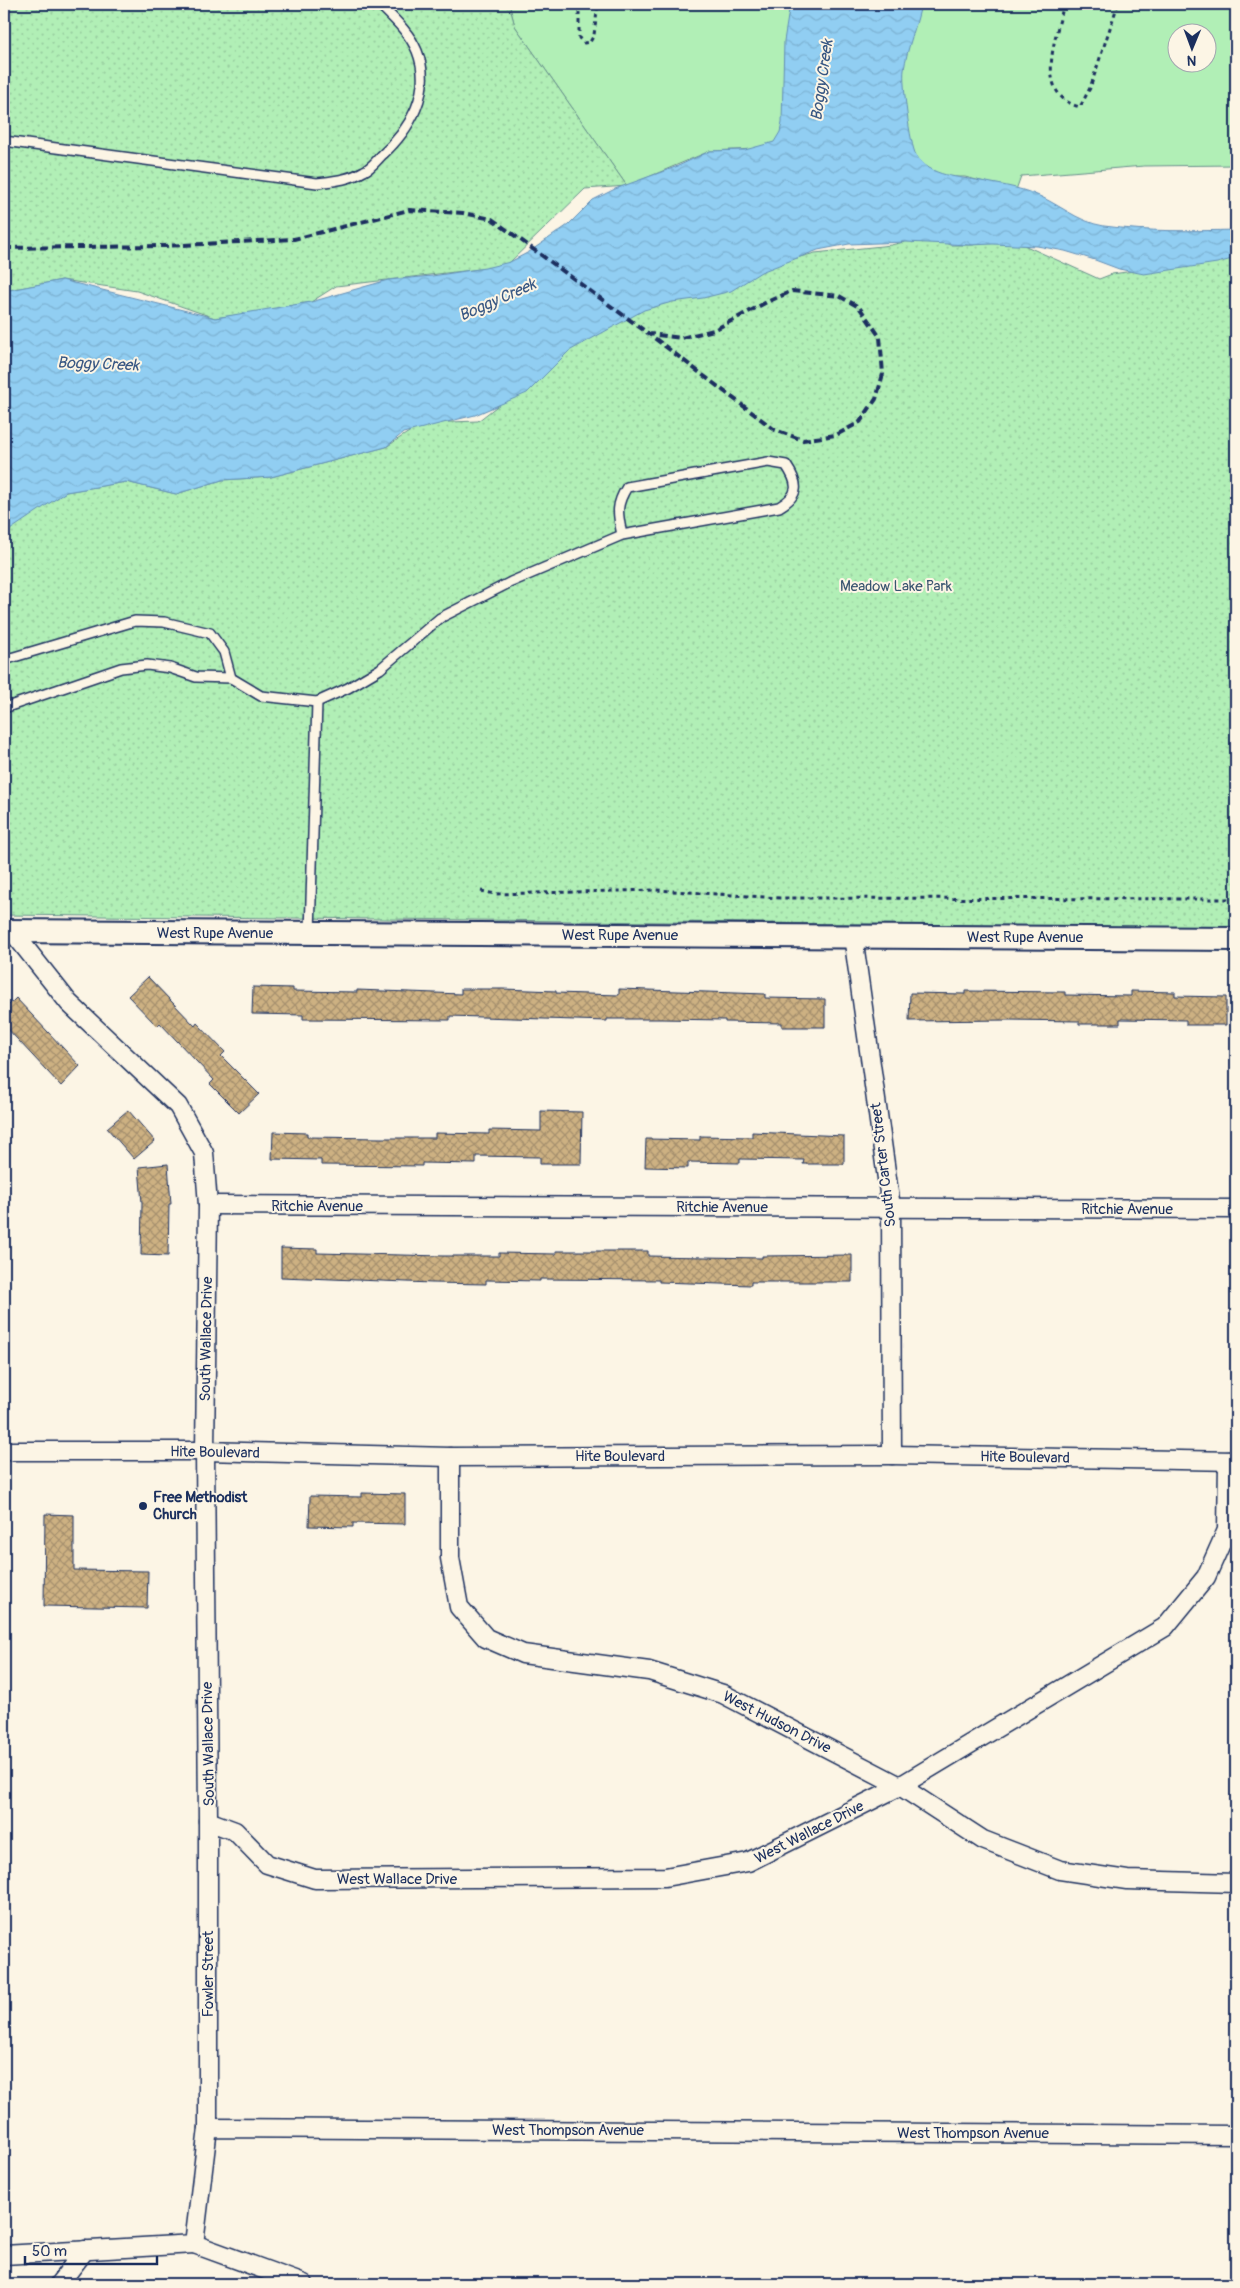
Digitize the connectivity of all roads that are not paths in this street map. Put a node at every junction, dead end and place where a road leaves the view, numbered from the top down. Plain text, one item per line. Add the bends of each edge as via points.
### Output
1 (379, 4) edge
2 (4, 141) edge
3 (622, 535) junction
4 (4, 660) edge
5 (231, 678) junction
6 (317, 702) junction
7 (4, 708) edge
8 (8, 932) edge
9 (310, 933) junction
10 (853, 936) junction
11 (1236, 938) edge
12 (208, 1206) junction
13 (891, 1207) junction
14 (1236, 1209) edge
15 (4, 1451) edge
16 (204, 1451) junction
17 (892, 1455) junction
18 (450, 1457) junction
19 (1232, 1461) edge
20 (900, 1786) junction
21 (208, 1821) junction
22 (1236, 1883) edge
23 (208, 2128) junction
24 (1236, 2135) edge
25 (194, 2244) junction
26 (85, 2250) junction
27 (4, 2255) edge
28 (59, 2284) edge
29 (304, 2284) edge

1 - 2 lane via 406,32 417,52 422,79 419,101 409,124 390,148 366,170 345,180 317,183
3 - 3 lane via 779,507 790,500 796,486 794,476 786,465 768,462 628,488 618,500
3 - 6 lane via 511,582 440,618 380,669
4 - 5 lane via 135,621 164,622 210,633 224,652
5 - 6 lane via 261,696
5 - 7 lane via 196,677 170,668 146,665 121,668
6 - 9 lane
8 - 9 street, West Rupe Avenue
8 - 12 street, South Wallace Drive via 69,1003 178,1106 204,1153
9 - 10 street, West Rupe Avenue
10 - 11 street, West Rupe Avenue
10 - 13 street, South Carter Street
12 - 13 street, Ritchie Avenue
12 - 16 street, South Wallace Drive
13 - 14 street, Ritchie Avenue
13 - 17 street, South Carter Street
15 - 16 street, Hite Boulevard
16 - 18 street, Hite Boulevard
16 - 21 street, South Wallace Drive
17 - 18 street, Hite Boulevard
17 - 19 street, Hite Boulevard
18 - 20 street, West Hudson Drive via 450,1558 459,1606 486,1638 523,1654 649,1672 723,1694
19 - 20 street, West Wallace Drive via 1227,1530 1206,1576 1164,1627
20 - 21 street, West Wallace Drive via 748,1862 665,1877 315,1879 267,1864 235,1831
20 - 22 street, West Hudson Drive via 983,1840 1060,1870 1126,1880
21 - 23 street, Fowler Street
23 - 24 street, West Thompson Avenue
23 - 25 street
25 - 26 street
25 - 29 street
26 - 27 street
26 - 28 street

